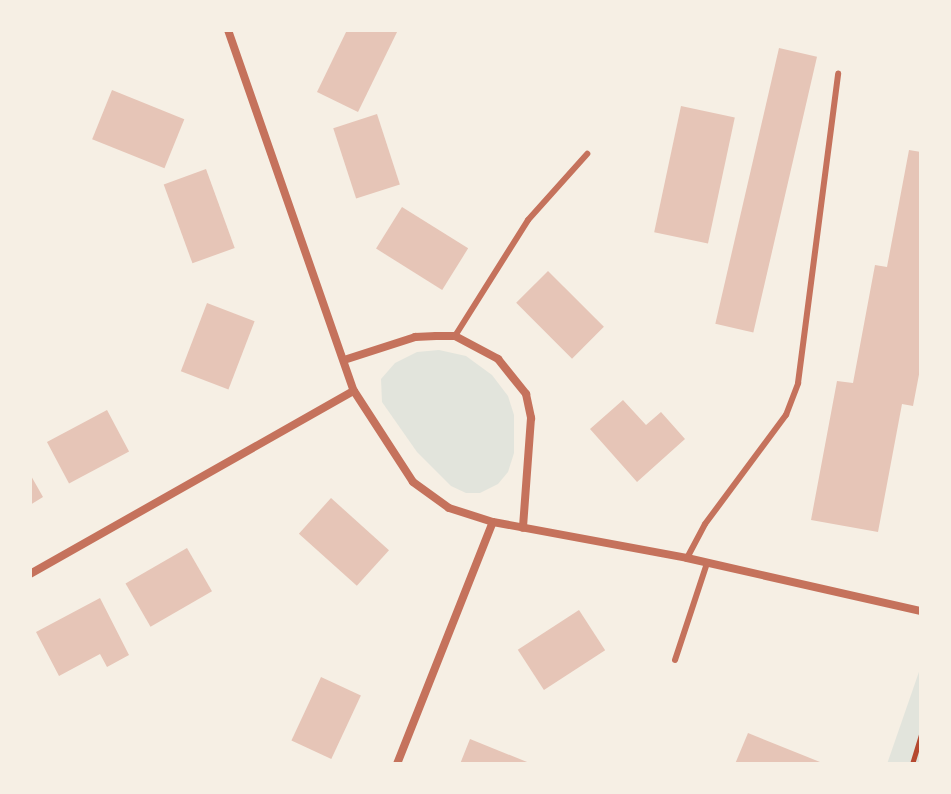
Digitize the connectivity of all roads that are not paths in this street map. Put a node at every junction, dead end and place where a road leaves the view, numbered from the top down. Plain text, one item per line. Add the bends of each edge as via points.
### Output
1 (228, 30) edge
2 (838, 74) dead end
3 (587, 154) dead end
4 (455, 336) junction
5 (344, 360) junction
6 (354, 391) junction
7 (493, 522) junction
8 (523, 528) junction
9 (687, 558) junction
10 (707, 563) junction
11 (30, 574) edge
12 (921, 611) edge
13 (675, 660) dead end
14 (397, 764) edge

1 - 5 street
2 - 9 lane via 798,383 786,415 705,524
3 - 4 lane via 528,220
4 - 5 street via 415,337
4 - 8 street via 498,359 526,394 531,442
5 - 6 street
6 - 7 street via 413,482 449,508
6 - 11 street
7 - 8 street
7 - 14 street
8 - 9 street
9 - 10 street
10 - 12 street
10 - 13 lane

